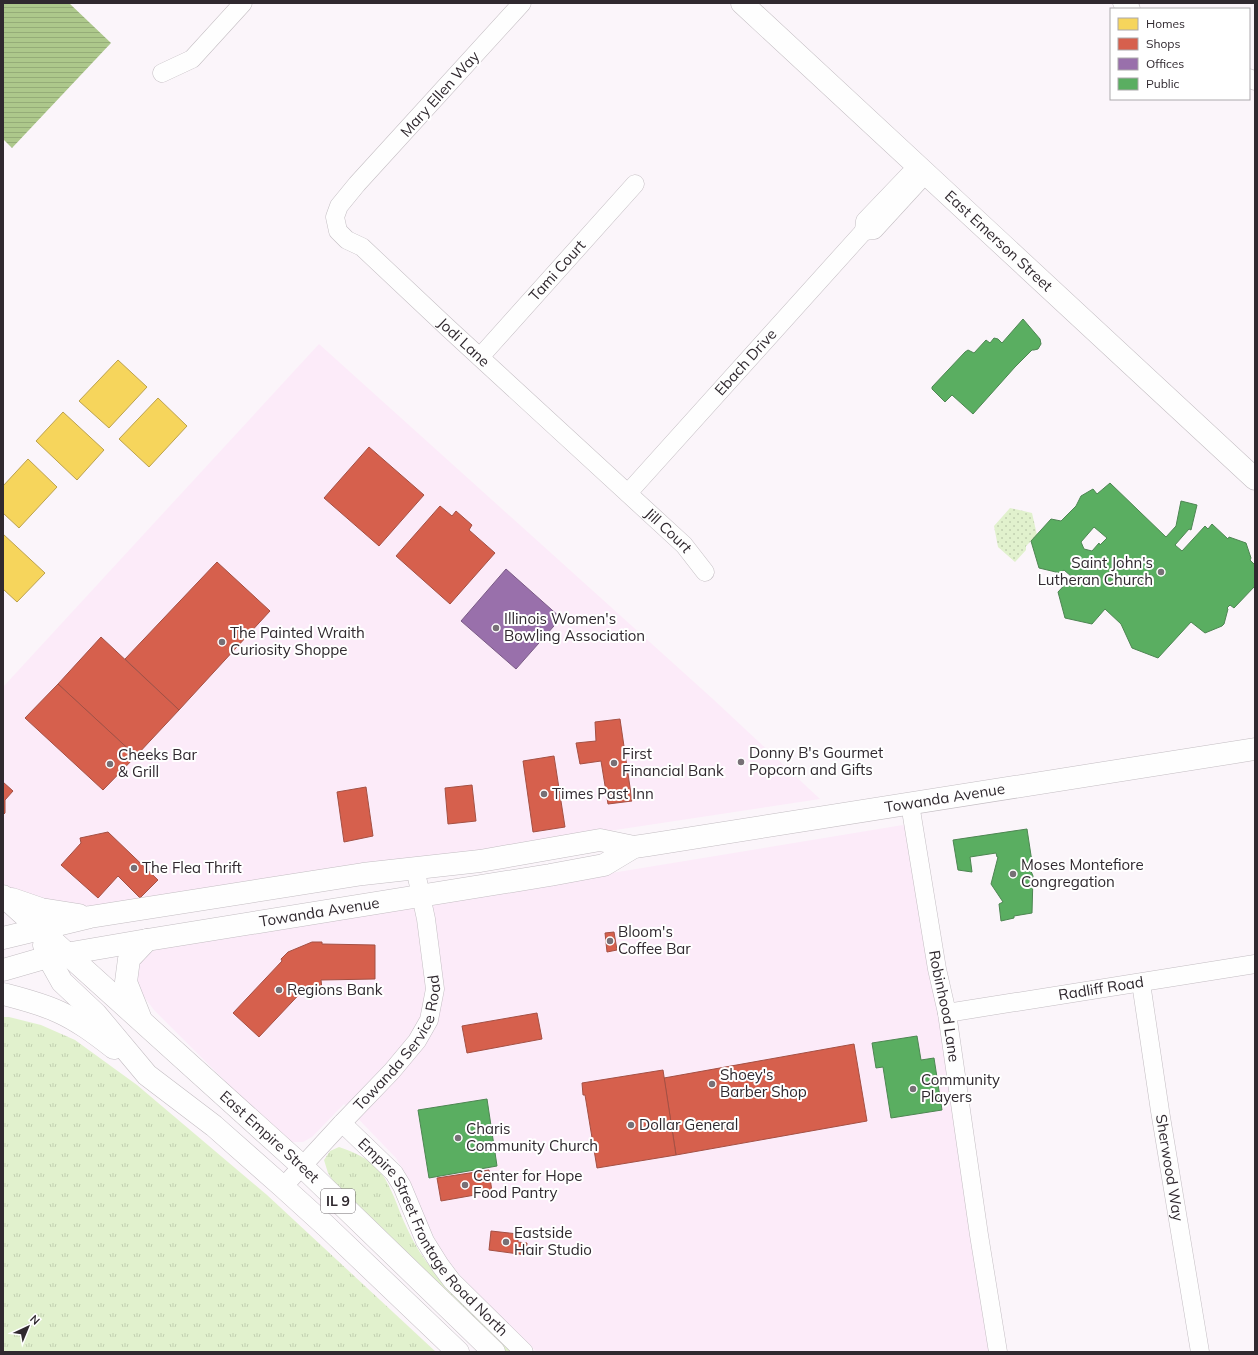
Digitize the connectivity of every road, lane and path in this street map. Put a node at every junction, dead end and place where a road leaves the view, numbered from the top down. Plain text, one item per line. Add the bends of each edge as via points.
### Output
1 (243, 3) edge
2 (522, 3) edge
3 (742, 3) edge
4 (162, 73) dead end
5 (920, 171) junction
6 (357, 184) joint
7 (635, 184) dead end
8 (480, 357) junction
9 (1255, 479) edge
10 (628, 493) junction
11 (705, 572) dead end
12 (1255, 749) edge
13 (910, 804) junction
14 (634, 847) junction
15 (415, 868) junction
16 (3, 896) edge
17 (421, 896) junction
18 (90, 917) junction
19 (39, 929) junction
20 (3, 938) edge
21 (147, 940) junction
22 (58, 956) junction
23 (1255, 964) edge
24 (3, 970) edge
25 (1141, 983) junction
26 (3, 994) edge
27 (947, 1013) junction
28 (142, 1022) junction
29 (147, 1075) junction
30 (342, 1123) junction
31 (302, 1166) junction
32 (283, 1188) junction
33 (458, 1352) edge
34 (494, 1352) edge
35 (524, 1352) edge
36 (998, 1352) edge
37 (1200, 1352) edge

1 - 4 street via 192,59
2 - 6 street, Mary Ellen Way
3 - 5 main road, East Emerson Street
5 - 9 main road, East Emerson Street
5 - 10 street, Ebach Drive via 909,174 865,221 864,231
6 - 8 street, Jodi Lane via 340,206 336,216 338,231 347,240 362,247
7 - 8 street, Tami Court
8 - 10 street, Jodi Lane
10 - 11 street, Jill Court via 684,545
12 - 13 main road, Towanda Avenue
13 - 14 main road, Towanda Avenue
13 - 27 street, Robinhood Lane via 937,969
14 - 15 main road, Towanda Avenue via 600,840 480,861
14 - 17 main road, Towanda Avenue via 604,865
15 - 17 street, Towanda Service Road
15 - 18 main road, Towanda Avenue
16 - 18 main road via 41,909
16 - 19 main road, East Empire Street / IL 9
17 - 21 main road, Towanda Avenue
17 - 30 street, Towanda Service Road via 435,989 429,1020 417,1041 392,1071
18 - 19 main road, Towanda Avenue
19 - 20 main road, Towanda Avenue
19 - 22 main road, East Empire Street / IL 9
21 - 22 main road, Towanda Avenue
21 - 28 main road via 129,959 126,982
22 - 24 main road, Towanda Avenue
22 - 28 main road, East Empire Street / IL 9
22 - 29 main road, East Empire Street / IL 9 via 62,982 96,1014
23 - 25 street, Radliff Road
25 - 27 street, Radliff Road
25 - 37 street, Sherwood Way
26 - 29 main road, IL 9 via 59,1012 100,1037
27 - 36 street, Robinhood Lane
28 - 31 main road, East Empire Street / IL 9
29 - 32 main road, East Empire Street / IL 9 via 214,1126
30 - 31 street, Towanda Service Road
30 - 35 street, Empire Street Frontage Road North via 394,1173 425,1241 452,1281
31 - 32 street, Towanda Service Road
31 - 34 main road, East Empire Street / IL 9
32 - 33 main road, East Empire Street / IL 9

